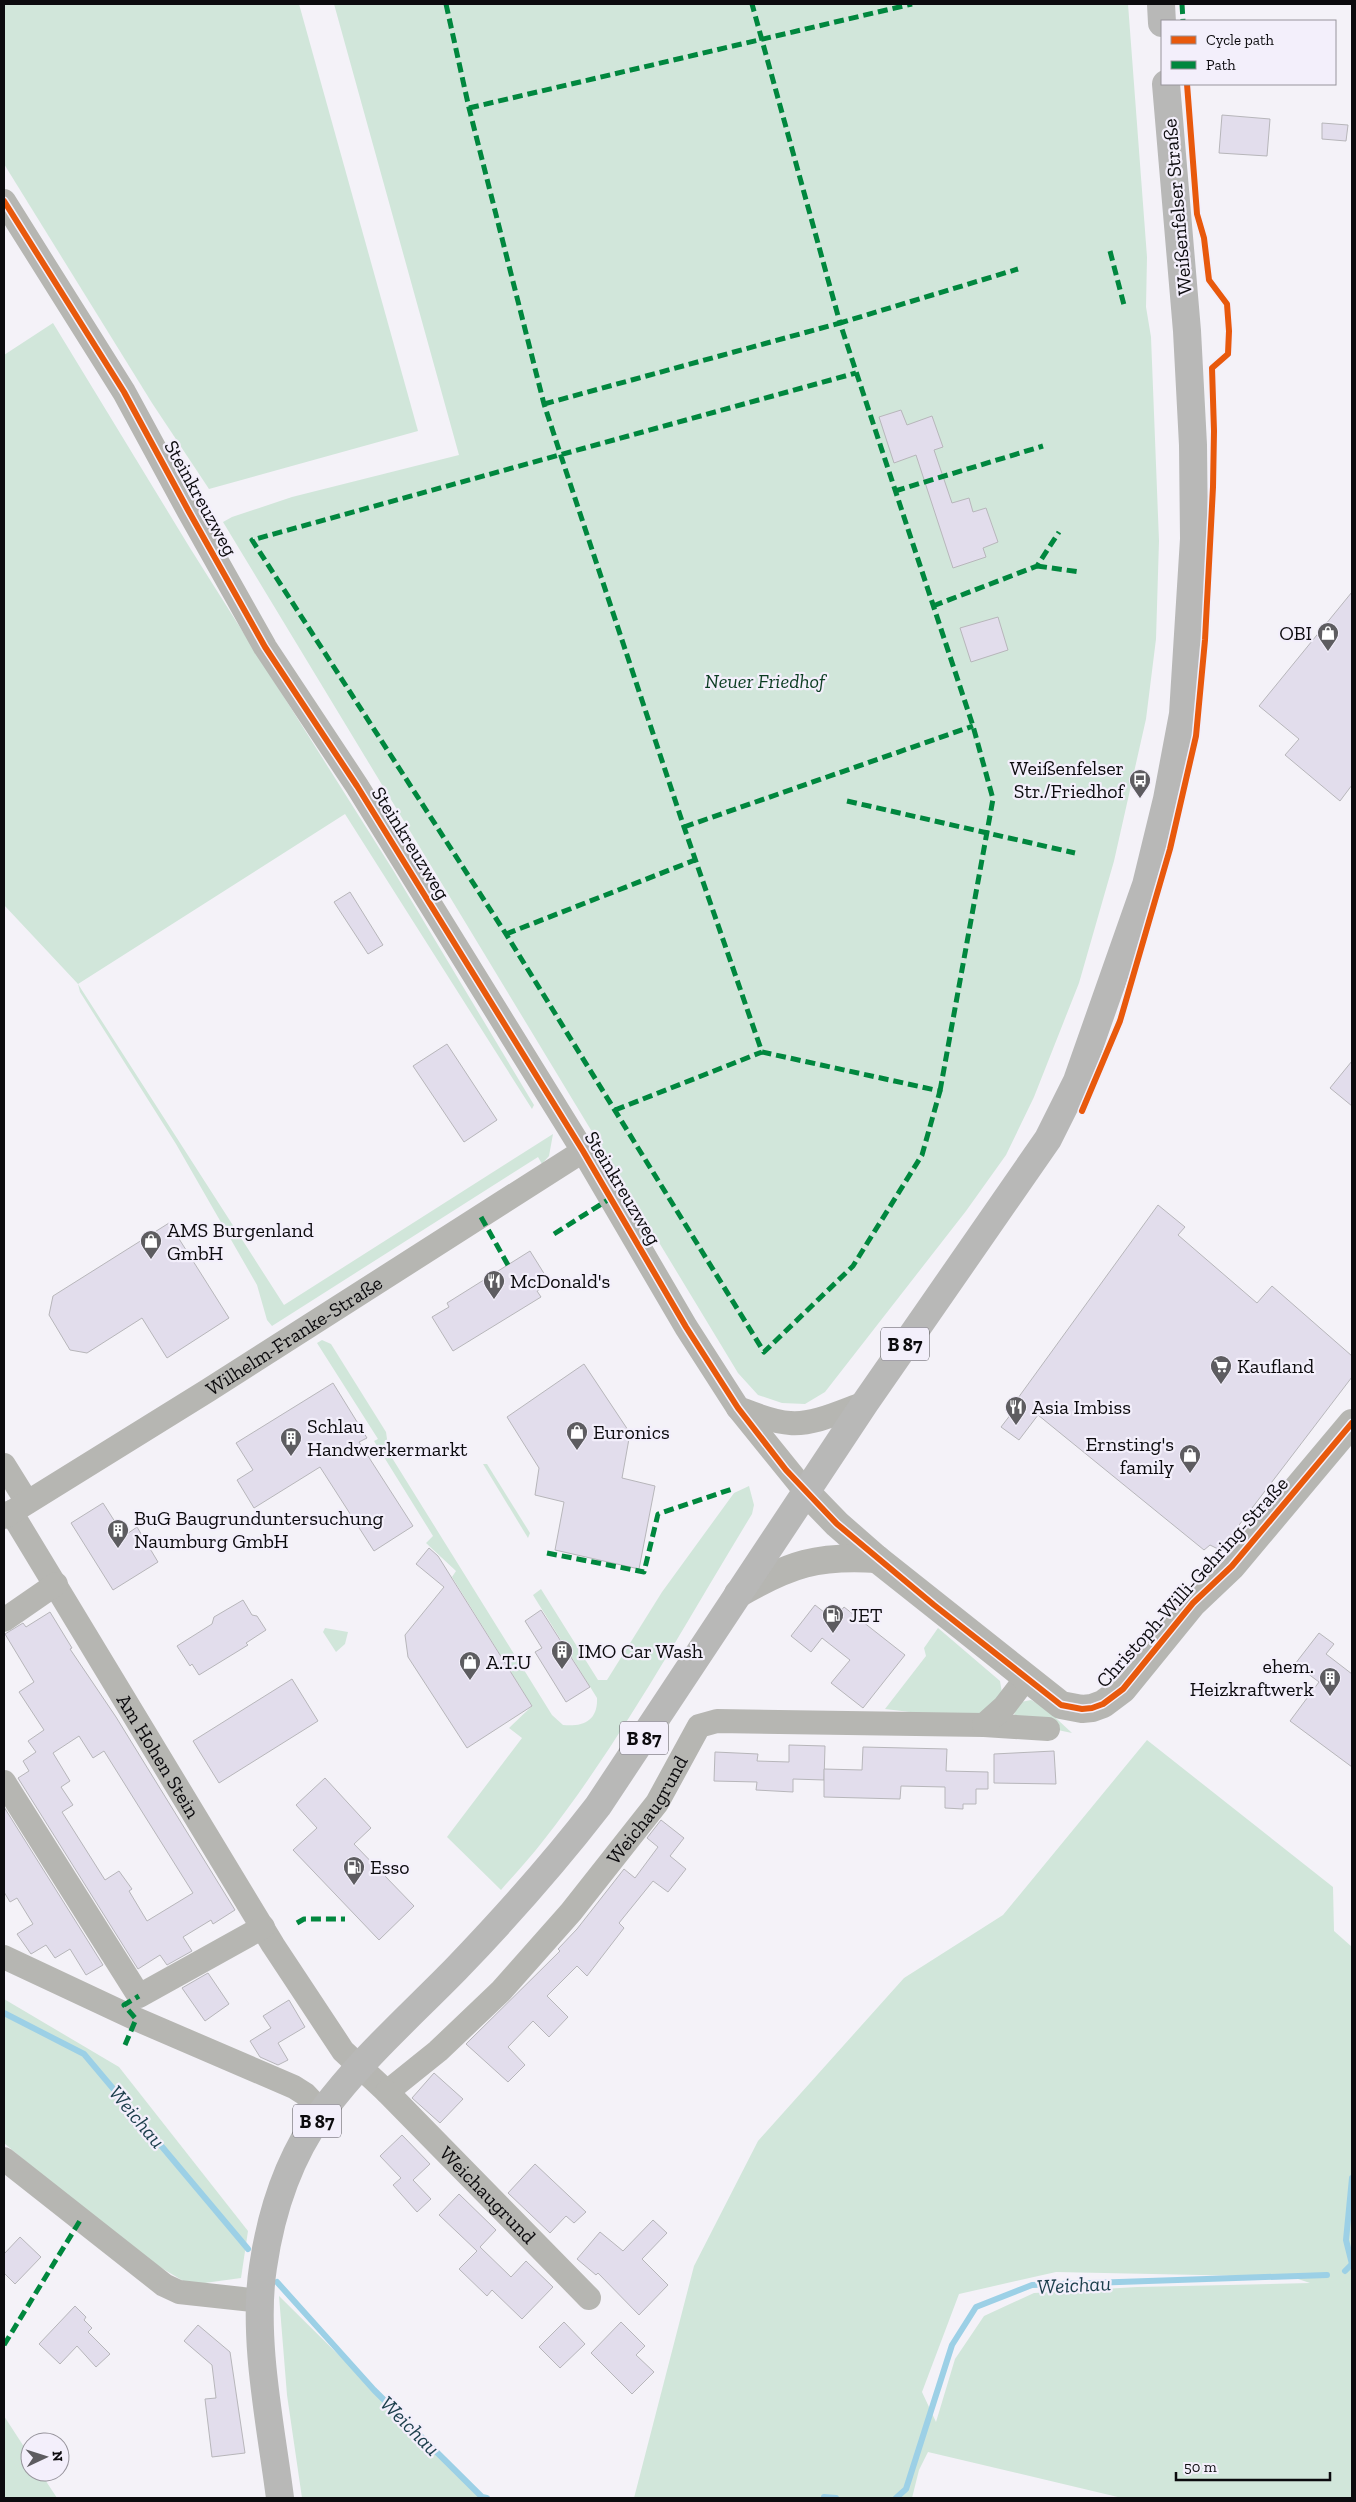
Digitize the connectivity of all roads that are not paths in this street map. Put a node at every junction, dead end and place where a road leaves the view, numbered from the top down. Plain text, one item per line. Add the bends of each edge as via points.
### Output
1 (1161, 4) edge
2 (1162, 20) edge
3 (1166, 85) edge
4 (4, 201) edge
5 (583, 1151) junction
6 (865, 1403) junction
7 (738, 1408) junction
8 (1352, 1423) edge
9 (4, 1465) edge
10 (806, 1492) junction
11 (14, 1510) edge
12 (877, 1559) junction
13 (56, 1584) junction
14 (738, 1594) junction
15 (4, 1620) edge
16 (1027, 1677) junction
17 (984, 1725) junction
18 (1048, 1729) dead end
19 (4, 1782) edge
20 (263, 1927) junction
21 (4, 1957) edge
22 (360, 2068) junction
23 (387, 2092) junction
24 (322, 2112) junction
25 (4, 2159) edge
26 (589, 2298) dead end
27 (261, 2301) junction
28 (280, 2498) edge

1 - 2 main road
3 - 6 main road, Weißenfelser Straße / B 87 via 1187,331 1194,539 1183,714 1167,799 1146,885 1077,1081 1048,1139
4 - 5 street, Steinkreuzweg via 124,392 266,646 357,786
5 - 7 street, Steinkreuzweg via 686,1327
5 - 11 street, Wilhelm-Franke-Straße
6 - 7 street via 815,1420 791,1423
6 - 10 main road, B 87
7 - 10 street, Steinkreuzweg
8 - 16 street, Christoph-Willi-Gehring-Straße via 1232,1566 1193,1603 1114,1697 1092,1708 1072,1708 1061,1705
9 - 11 street, Am Hohen Stein
10 - 12 street, Christoph-Willi-Gehring-Straße
10 - 14 main road, B 87
11 - 13 street, Am Hohen Stein
12 - 14 street via 816,1560 774,1575
12 - 16 street, Christoph-Willi-Gehring-Straße
13 - 15 street
13 - 20 street, Am Hohen Stein
14 - 22 main road, B 87 via 598,1806 550,1868
16 - 17 street via 1004,1708
17 - 18 street, Weichaugrund
17 - 23 street, Weichaugrund via 718,1721 699,1726 657,1803 571,1912 501,1991 438,2051
19 - 20 street via 139,1996
20 - 22 street, Am Hohen Stein via 343,2051
21 - 24 street via 136,2020 294,2087
22 - 23 street, Weichaugrund
22 - 24 main road, B 87
23 - 26 street, Weichaugrund
24 - 27 main road, B 87 via 293,2162 273,2215 262,2268
25 - 27 street via 164,2285 179,2292
27 - 28 main road, B 87 via 262,2349

